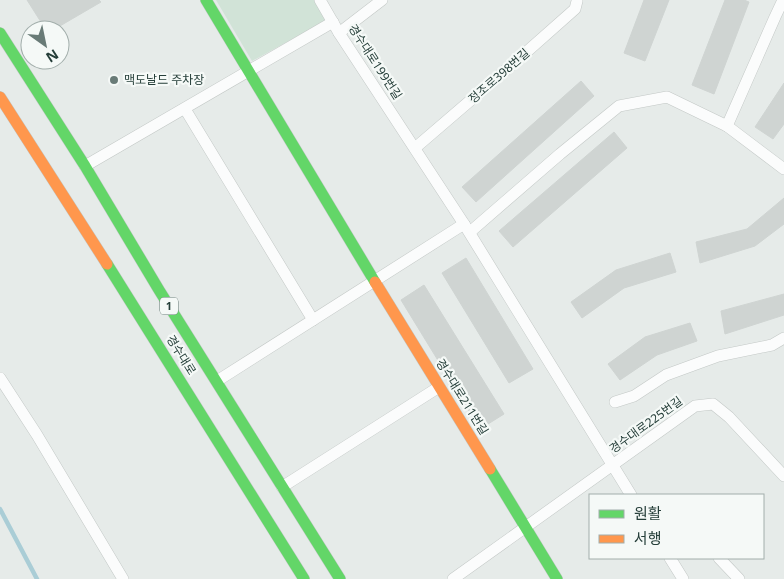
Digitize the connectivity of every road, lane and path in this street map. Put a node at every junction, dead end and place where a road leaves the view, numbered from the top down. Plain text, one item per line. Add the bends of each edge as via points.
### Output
1 (206, 0) edge
2 (320, 0) edge
3 (382, 0) edge
4 (577, 0) edge
5 (783, 0) edge
6 (333, 22) junction
7 (0, 33) edge
8 (339, 33) junction
9 (249, 71) junction
10 (0, 96) edge
11 (185, 109) junction
12 (727, 126) junction
13 (415, 148) junction
14 (85, 166) junction
15 (784, 169) edge
16 (467, 228) junction
17 (374, 281) junction
18 (313, 320) junction
19 (784, 338) edge
20 (0, 378) edge
21 (218, 381) junction
22 (439, 387) junction
23 (615, 402) dead end
24 (612, 466) junction
25 (784, 476) edge
26 (282, 487) junction
27 (630, 494) edge
28 (526, 527) junction
29 (671, 559) edge
30 (720, 559) edge
31 (469, 568) junction
32 (123, 579) edge
33 (304, 579) edge
34 (340, 579) edge
35 (453, 579) edge
36 (474, 579) edge
37 (557, 579) edge
38 (683, 579) edge
39 (739, 579) edge

1 - 9 main road
2 - 6 street
3 - 8 street
4 - 13 street, 정조로398번길 via 574,9 514,64
5 - 12 street
6 - 8 street, 경수대로199번길
6 - 9 street, 경수대로199번길
7 - 14 main road, 경수대로 / 1
8 - 13 street, 경수대로199번길
9 - 11 street, 경수대로199번길
9 - 17 main road
10 - 33 main road, 경수대로 / 1
11 - 14 street, 경수대로199번길
11 - 18 street
12 - 15 street
12 - 16 street via 667,97 619,106
13 - 16 street
14 - 21 main road, 경수대로 / 1
16 - 17 street
16 - 24 street
17 - 18 street
17 - 22 main road, 경수대로211번길
18 - 21 street
19 - 23 street via 772,345 718,356 666,375 634,396
20 - 32 street
21 - 26 main road, 경수대로 / 1
22 - 26 street
22 - 28 main road, 경수대로211번길
24 - 25 street, 경수대로225번길 via 695,406 713,404
24 - 27 street, 경수대로225번길
24 - 28 street, 경수대로225번길
26 - 34 main road, 경수대로 / 1
28 - 31 street, 경수대로225번길
28 - 37 main road
29 - 38 street
30 - 39 street
31 - 35 street, 경수대로225번길
31 - 36 street

